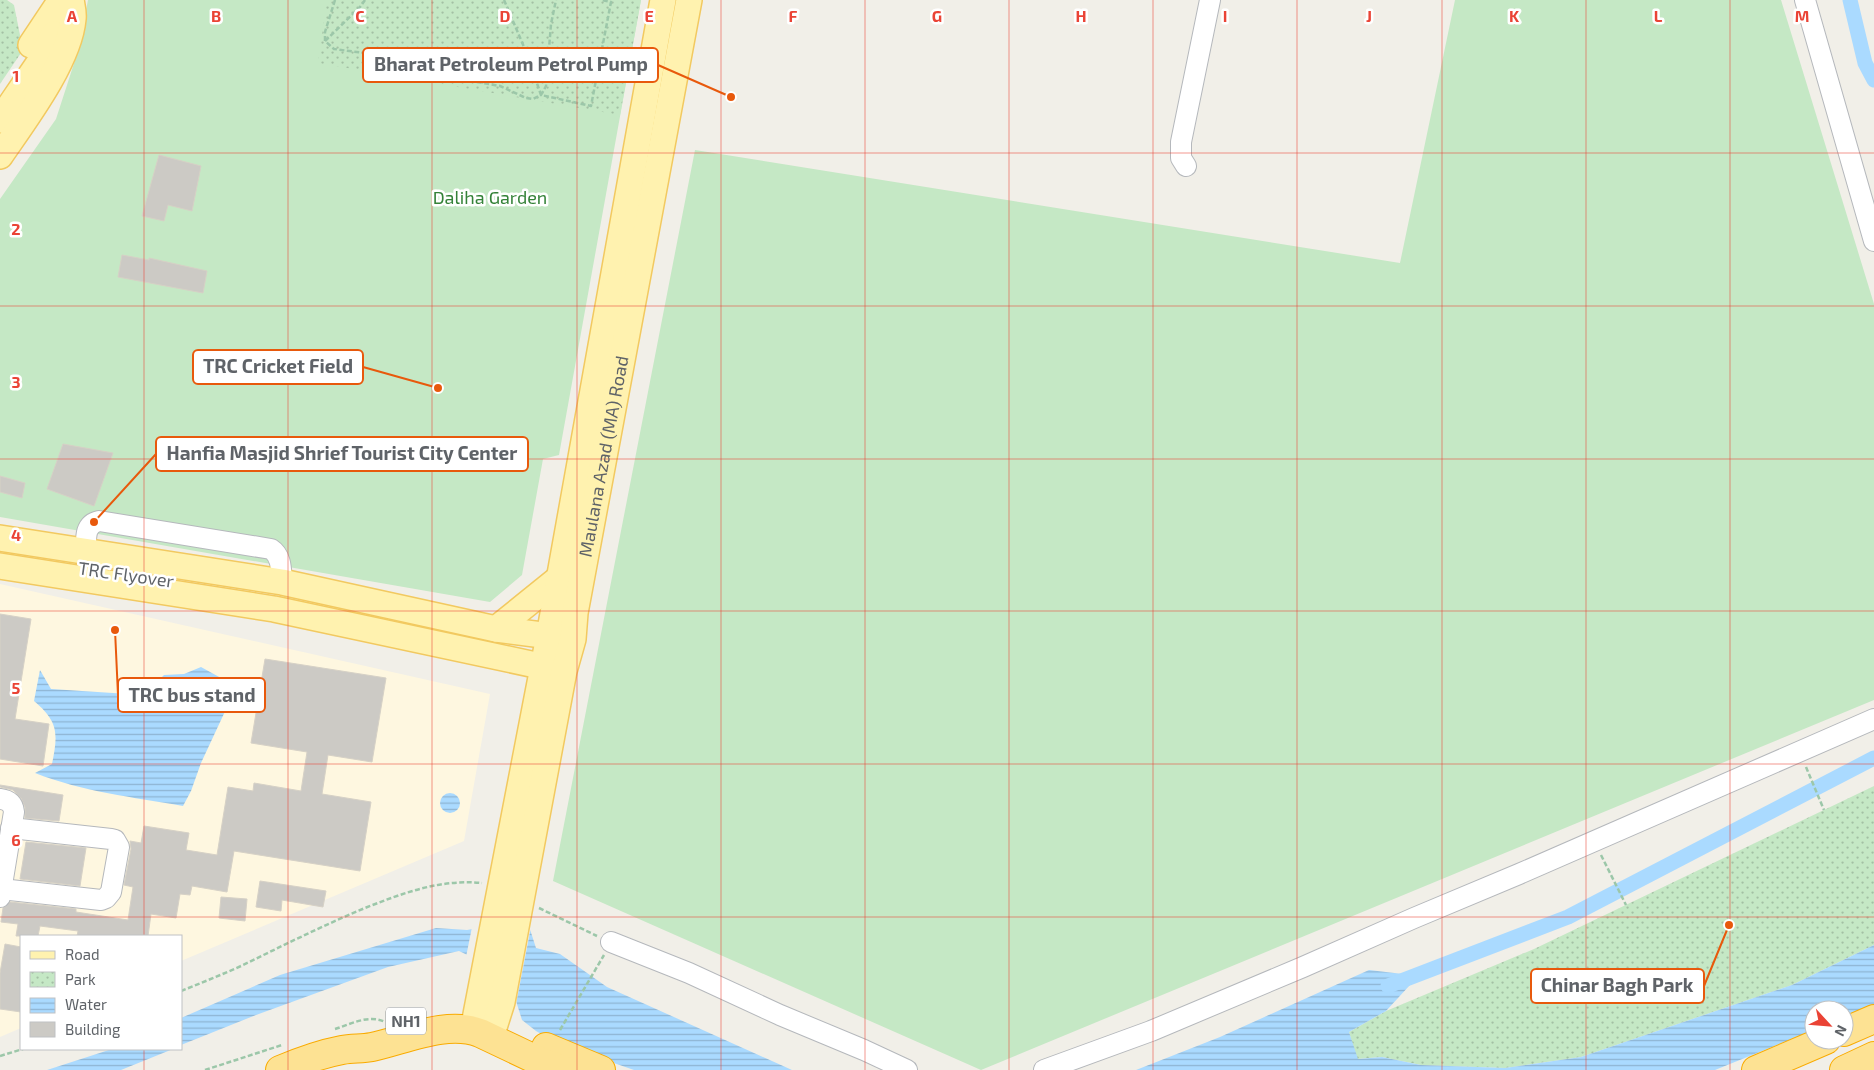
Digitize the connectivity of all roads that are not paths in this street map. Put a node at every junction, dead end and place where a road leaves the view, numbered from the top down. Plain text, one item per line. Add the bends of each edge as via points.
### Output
1 (71, 0) edge
2 (663, 0) edge
3 (689, 0) edge
4 (1210, 0) edge
5 (1805, 0) edge
6 (0, 90) edge
7 (0, 120) edge
8 (0, 156) edge
9 (1186, 166) dead end
10 (1874, 241) edge
11 (0, 538) edge
12 (86, 552) junction
13 (0, 554) edge
14 (0, 566) edge
15 (558, 579) junction
16 (280, 582) junction
17 (244, 592) junction
18 (274, 609) junction
19 (496, 629) junction
20 (549, 636) junction
21 (573, 638) junction
22 (553, 669) junction
23 (1874, 720) edge
24 (0, 799) edge
25 (11, 828) junction
26 (1, 893) edge
27 (607, 950) road end
28 (486, 1016) junction
29 (1874, 1020) edge
30 (1854, 1028) edge
31 (1804, 1049) edge
32 (1874, 1056) edge
33 (280, 1070) edge
34 (563, 1070) edge
35 (601, 1070) edge
36 (907, 1070) edge
37 (1044, 1070) edge
38 (1756, 1070) edge
39 (1844, 1070) edge

1 - 6 main road via 59,4
1 - 7 main road via 41,60
1 - 8 main road via 74,19 64,54
2 - 15 main road, Maulana Azad (MA) Road
3 - 21 main road, Maulana Azad (MA) Road via 575,613
4 - 9 lane via 1181,142 1181,158
5 - 10 lane
11 - 12 main road
12 - 16 main road
12 - 16 lane via 86,534 90,526 96,521 109,522 272,549 280,560
13 - 17 main road, TRC Flyover via 104,573
14 - 18 main road
15 - 19 main road
15 - 20 main road, Maulana Azad (MA) Road
16 - 17 main road
16 - 19 main road
17 - 18 main road, TRC Flyover
18 - 22 main road
19 - 20 main road
20 - 21 main road
20 - 22 main road, Maulana Azad (MA) Road
21 - 22 main road, Maulana Azad (MA) Road
22 - 28 main road, Maulana Azad (MA) Road
23 - 37 lane via 1169,1024
24 - 25 lane via 13,806
25 - 26 lane
25 - 26 lane via 111,839 119,847 111,892 101,900
27 - 36 lane via 689,973
28 - 33 highway, NH1 via 456,1029 341,1050
28 - 34 highway, NH1 via 540,1062
28 - 35 highway, NH1 via 548,1049
29 - 30 highway
31 - 38 highway
32 - 39 highway

